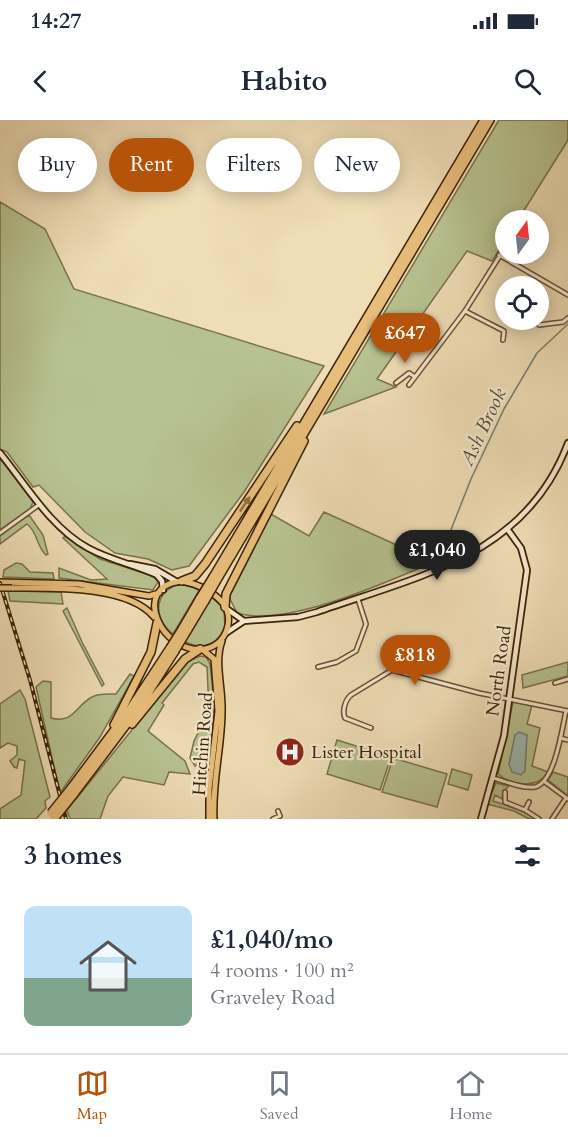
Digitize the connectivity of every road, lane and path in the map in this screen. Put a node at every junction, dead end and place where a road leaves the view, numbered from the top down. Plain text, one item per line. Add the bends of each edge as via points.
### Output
1 (484, 120) edge
2 (490, 120) edge
3 (495, 262) edge
4 (515, 264) edge
5 (568, 295) edge
6 (465, 311) junction
7 (568, 318) edge
8 (549, 324) edge
9 (503, 340) dead end
10 (415, 377) junction
11 (396, 383) dead end
12 (410, 385) dead end
13 (322, 392) junction
14 (319, 409) junction
15 (568, 442) edge
16 (0, 453) edge
17 (40, 504) junction
18 (508, 530) junction
19 (0, 533) edge
20 (129, 564) junction
21 (215, 578) junction
22 (0, 582) edge
23 (179, 582) junction
24 (12, 585) junction
25 (67, 586) junction
26 (0, 588) edge
27 (161, 591) junction
28 (357, 598) junction
29 (226, 608) junction
30 (156, 620) junction
31 (244, 621) junction
32 (225, 635) junction
33 (201, 649) junction
34 (173, 650) junction
35 (318, 667) dead end
36 (568, 679) edge
37 (555, 682) dead end
38 (508, 698) junction
39 (567, 711) edge
40 (371, 728) dead end
41 (560, 738) junction
42 (568, 740) edge
43 (111, 746) junction
44 (100, 750) junction
45 (493, 778) junction
46 (545, 782) junction
47 (73, 791) junction
48 (505, 792) dead end
49 (567, 799) edge
50 (529, 802) dead end
51 (525, 810) junction
52 (278, 811) dead end
53 (50, 817) edge
54 (281, 818) edge
55 (209, 819) edge
56 (214, 819) edge
57 (273, 819) edge
58 (481, 819) edge
59 (538, 819) edge
60 (552, 819) edge

1 - 13 highway
2 - 14 highway
3 - 6 street
4 - 5 street
6 - 9 street via 504,332
6 - 10 street
7 - 8 street
10 - 11 street via 409,373
10 - 12 street
13 - 21 highway
23 -> 13 highway via 195,576 213,553
14 - 21 highway
14 - 29 highway via 226,594
15 - 18 main road via 548,484 532,507
16 - 17 main road
17 - 19 street
17 - 20 main road via 80,544
18 - 28 main road via 458,560
18 - 38 main road, North Road via 521,548 527,570
20 - 23 main road via 155,569
20 - 27 main road via 160,576
21 - 34 highway, bridge
22 - 24 main road
23 - 27 main road
23 - 29 main road via 205,589
24 - 25 main road
24 - 26 main road, bridge
25 - 27 main road via 149,596
25 - 30 main road via 134,601
27 - 30 main road via 155,602
28 - 31 main road via 298,617
28 - 35 street via 366,624 356,651
29 - 31 main road
29 - 32 main road via 229,622
30 - 33 main road via 177,642
30 - 44 highway via 151,652
31 - 32 main road
32 - 33 main road via 215,645
32 - 56 main road, Hitchin Road via 219,652 222,711 213,789
33 - 43 highway via 185,658
33 - 55 main road, Hitchin Road via 214,659 218,685
34 - 43 highway
34 - 44 highway
36 - 37 street
38 - 39 street
38 - 40 street via 392,670 346,700 345,718
38 - 45 main road, North Road via 504,736
39 - 41 street
41 - 42 street
41 - 46 street
43 - 47 highway
44 - 47 highway
45 - 46 street via 533,787
45 - 58 main road, North Road
46 - 49 street
47 - 53 highway, bridge
48 - 51 street via 505,802
49 - 60 street
50 - 51 street
51 - 59 street
52 - 54 street
54 - 57 street

